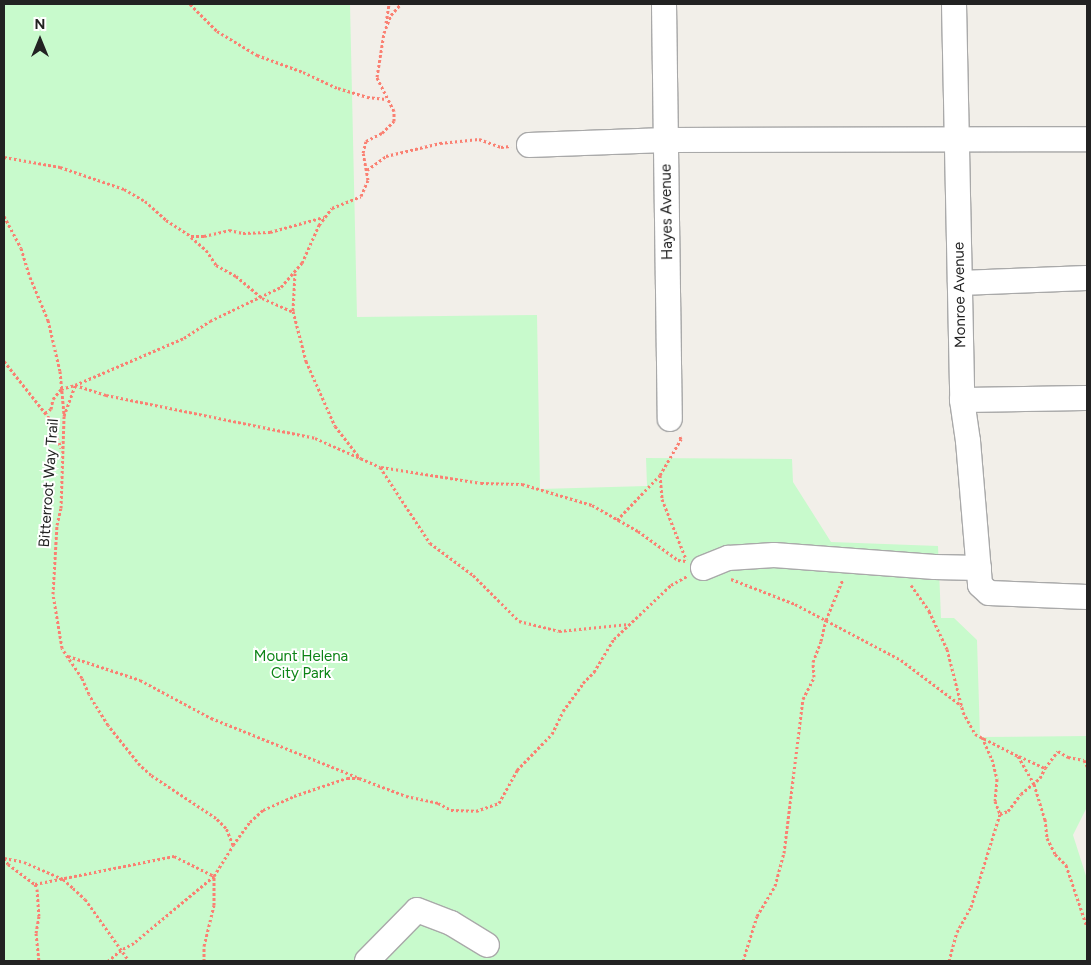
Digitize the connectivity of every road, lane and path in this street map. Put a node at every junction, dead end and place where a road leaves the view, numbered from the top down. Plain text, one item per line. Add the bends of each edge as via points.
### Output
1 (190, 4) edge
2 (389, 4) edge
3 (401, 4) edge
4 (664, 4) edge
5 (954, 4) edge
6 (384, 33) junction
7 (387, 99) junction
8 (956, 138) junction
9 (1087, 138) edge
10 (666, 140) junction
11 (529, 145) joint
12 (4, 157) edge
13 (367, 170) junction
14 (4, 216) edge
15 (325, 217) junction
16 (191, 236) junction
17 (295, 273) junction
18 (1087, 278) edge
19 (960, 283) junction
20 (262, 298) junction
21 (293, 312) junction
22 (4, 361) edge
23 (76, 385) junction
24 (61, 389) junction
25 (1087, 398) edge
26 (962, 400) junction
27 (45, 413) junction
28 (64, 416) junction
29 (670, 419) joint
30 (62, 450) junction
31 (361, 459) junction
32 (380, 467) junction
33 (660, 474) junction
34 (617, 520) junction
35 (857, 561) junction
36 (895, 564) junction
37 (691, 569) junction
38 (979, 577) junction
39 (1087, 597) edge
40 (826, 620) junction
41 (629, 624) junction
42 (67, 656) junction
43 (962, 706) junction
44 (982, 737) junction
45 (1018, 756) junction
46 (1087, 766) edge
47 (1045, 768) junction
48 (359, 778) junction
49 (1034, 784) junction
50 (1000, 814) junction
51 (233, 845) junction
52 (4, 858) edge
53 (214, 876) junction
54 (62, 879) junction
55 (35, 884) junction
56 (1087, 927) edge
57 (487, 946) dead end
58 (121, 950) junction
59 (39, 961) edge
60 (108, 961) edge
61 (129, 961) edge
62 (204, 961) edge
63 (367, 961) edge
64 (744, 961) edge
65 (949, 961) edge

1 - 7 path via 217,32 257,55 338,88
2 - 6 path
3 - 6 path via 391,15
4 - 10 street, Hayes Avenue
5 - 8 street, Monroe Avenue
6 - 7 path via 377,78
7 - 13 path via 394,111 394,121 382,133 366,141 362,153
8 - 9 street
8 - 10 street
8 - 19 street, Monroe Avenue
10 - 11 street
10 - 29 street, Hayes Avenue
11 - 13 path via 501,147 479,139 440,144 386,156
12 - 16 path via 60,167 124,189
13 - 15 path via 368,180 361,196 332,208
14 - 24 path via 21,248 43,305 60,371
15 - 16 path via 270,232 243,234 229,230
15 - 17 path
16 - 20 path via 216,265 236,276
17 - 20 path via 282,287
17 - 21 path
18 - 19 street
19 - 26 street, Monroe Avenue
20 - 21 path
20 - 23 path via 210,321 184,338
21 - 31 path via 306,361 324,404 335,426
22 - 27 path
23 - 24 path
23 - 28 path, Bitterroot Way Trail
23 - 31 path via 106,395 315,438
24 - 27 path via 53,399 51,409
24 - 28 path
25 - 26 street
26 - 38 street, Monroe Avenue
27 - 30 path
28 - 30 path, Bitterroot Way Trail
29 - 33 path via 681,439
30 - 42 path, Bitterroot Way Trail via 53,594 62,648
31 - 32 path
32 - 34 path via 481,483 522,484 592,505
32 - 41 path via 430,543 473,575 519,621 559,631
33 - 34 path
33 - 37 path via 662,499
34 - 37 path via 638,530
35 - 36 street
35 - 37 street via 774,555 728,558
35 - 40 path via 842,580
36 - 38 street
36 - 43 path via 929,611 947,649
37 - 40 path via 794,604
37 - 41 path
38 - 39 street via 989,593
40 - 43 path via 902,660
40 - 64 path via 813,662 814,678 803,700 784,853 775,886 757,916
41 - 48 path via 573,695 552,734 517,770 499,803 476,811 451,810
42 - 48 path via 140,680 210,718
42 - 51 path, Bitterroot Way Trail via 108,725 140,765 216,818 226,828
43 - 44 path via 975,734
44 - 45 path
44 - 50 path via 997,779 996,801
45 - 47 path
45 - 49 path
46 - 47 path via 1084,760 1058,751
47 - 49 path
48 - 51 path via 347,778 263,810
49 - 50 path via 1008,811
49 - 56 path via 1048,838 1054,854 1066,865
50 - 65 path via 971,907 957,932
51 - 53 path
52 - 54 path via 24,862
52 - 55 path
53 - 54 path via 174,856
53 - 58 path via 134,943
53 - 62 path via 214,905 204,946
54 - 55 path
54 - 58 path via 85,898
55 - 59 path via 38,889 36,934
57 - 63 street via 451,923 417,910
58 - 60 path
58 - 61 path

